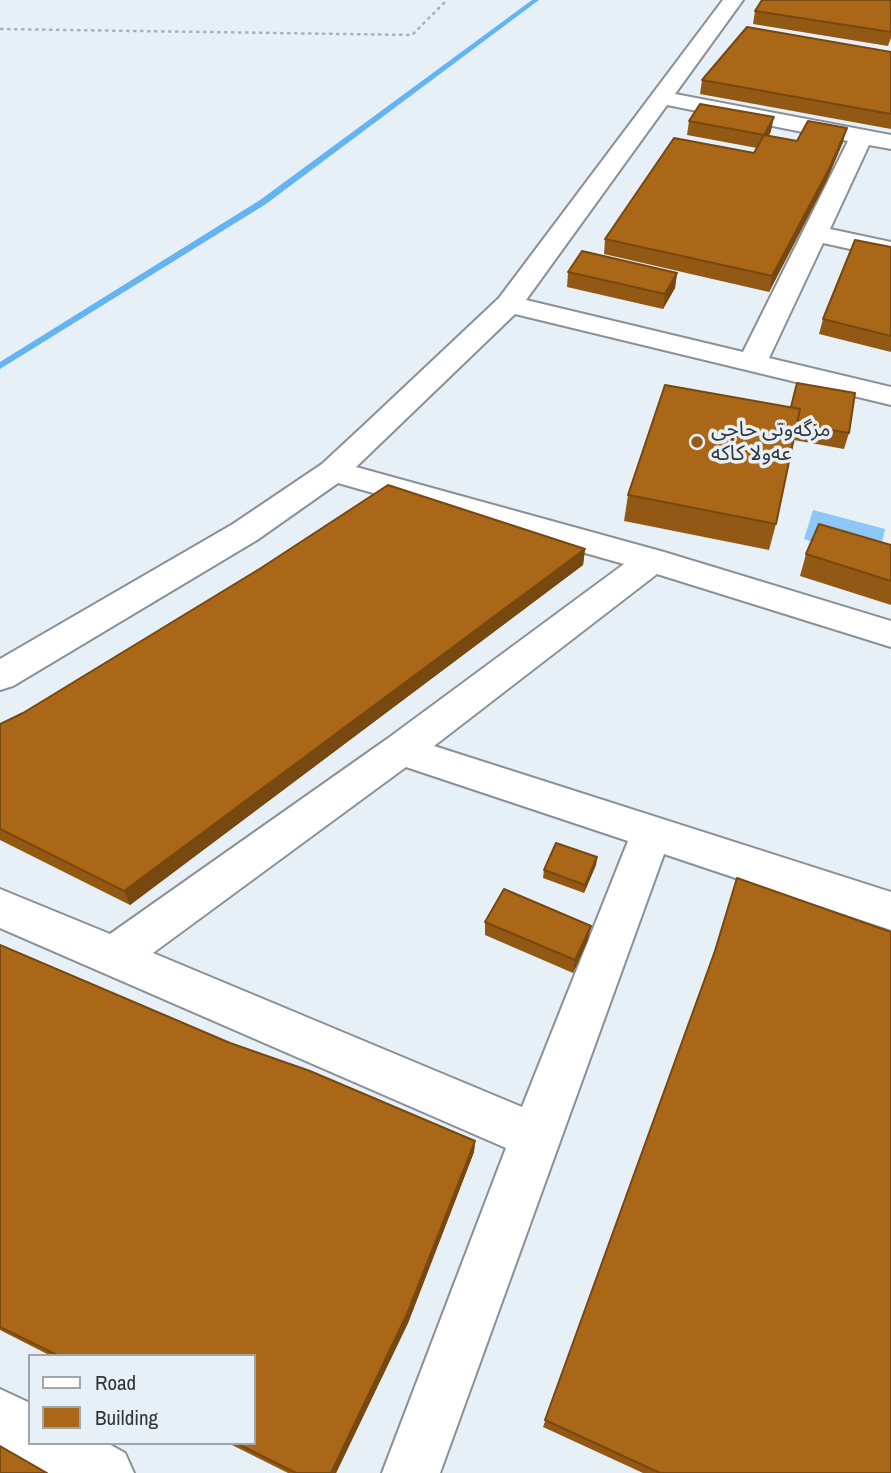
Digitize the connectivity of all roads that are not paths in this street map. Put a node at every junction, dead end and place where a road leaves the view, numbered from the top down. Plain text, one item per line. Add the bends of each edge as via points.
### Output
1 (733, 0) edge
2 (663, 98) junction
3 (862, 136) junction
4 (891, 142) edge
5 (815, 234) junction
6 (891, 250) edge
7 (509, 304) junction
8 (752, 363) junction
9 (891, 396) edge
10 (333, 471) junction
11 (653, 560) junction
12 (891, 634) edge
13 (0, 676) edge
14 (401, 750) junction
15 (652, 832) junction
16 (0, 908) edge
17 (891, 911) edge
18 (113, 957) junction
19 (535, 1136) junction
20 (0, 1417) edge
21 (28, 1432) edge
22 (54, 1445) edge
23 (105, 1473) edge
24 (411, 1473) edge

1 - 2 street via 728,29
2 - 3 street
2 - 7 street
3 - 4 street
3 - 5 street
5 - 6 street
5 - 8 street
7 - 8 street
7 - 10 street
8 - 9 street
10 - 11 street
10 - 13 street via 245,532
11 - 12 street
11 - 14 street
14 - 15 street
14 - 18 street
15 - 17 street
15 - 19 street
16 - 18 street
18 - 19 street
19 - 24 street
20 - 21 street
22 - 23 street

